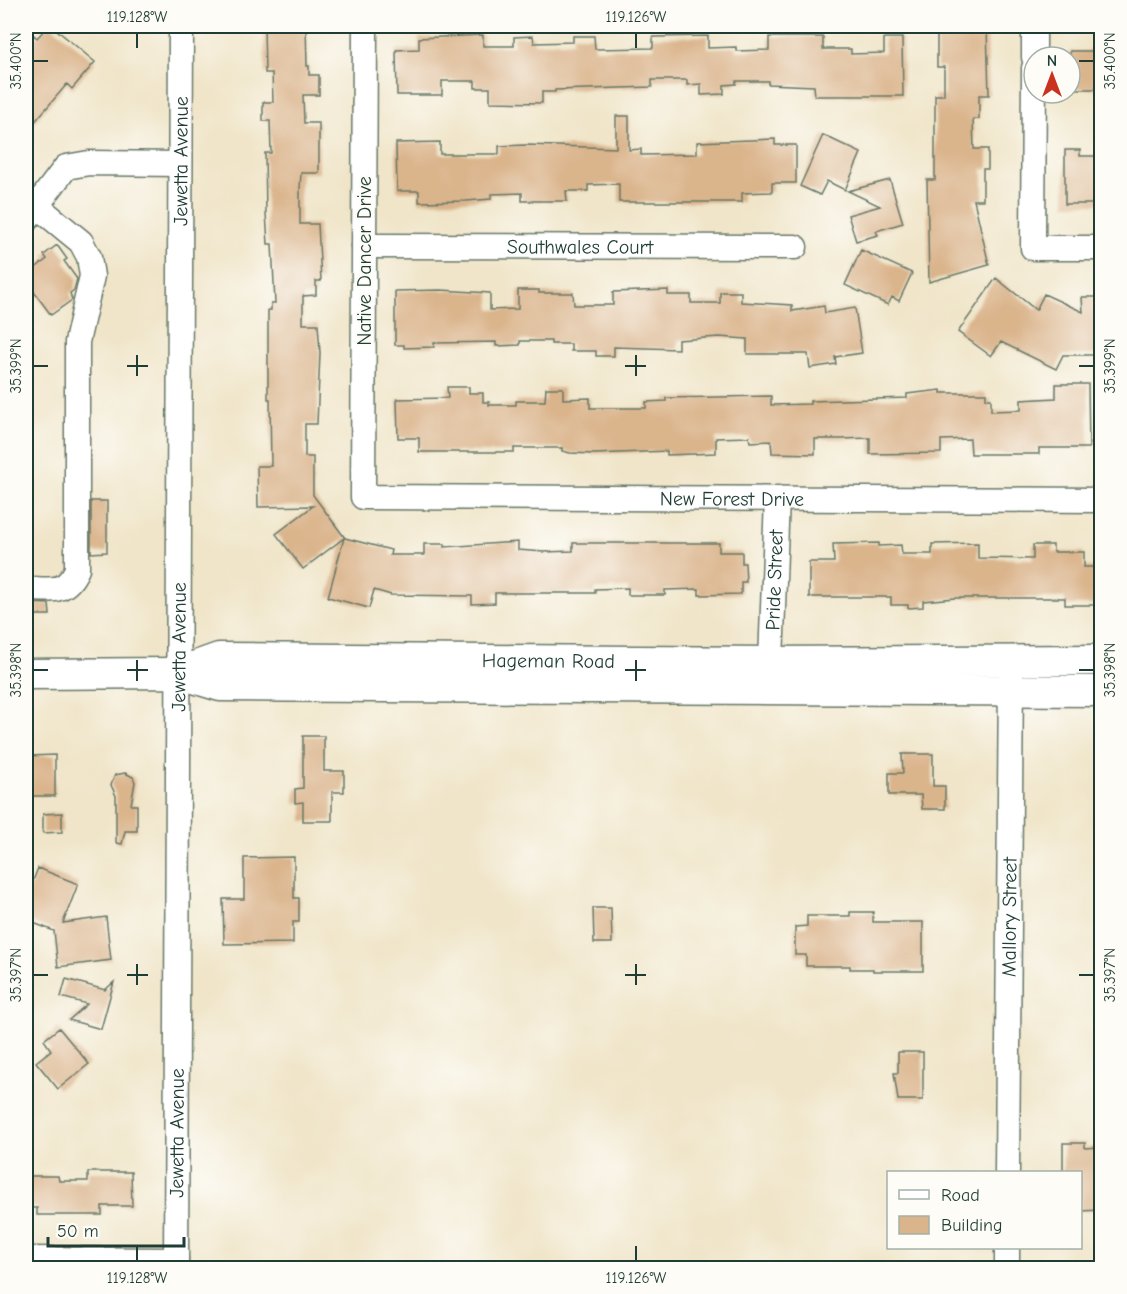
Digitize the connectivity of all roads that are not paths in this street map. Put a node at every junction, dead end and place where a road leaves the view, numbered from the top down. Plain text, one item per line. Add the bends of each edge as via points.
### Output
1 (181, 26) edge
2 (365, 26) edge
3 (1034, 26) edge
4 (1034, 45) edge
5 (1034, 105) edge
6 (180, 164) junction
7 (31, 213) edge
8 (364, 246) junction
9 (795, 247) dead end
10 (1101, 248) edge
11 (363, 496) joint
12 (777, 498) junction
13 (1101, 500) edge
14 (26, 589) edge
15 (1101, 660) edge
16 (1012, 661) junction
17 (771, 662) junction
18 (177, 673) junction
19 (26, 674) edge
20 (1101, 691) edge
21 (1010, 692) junction
22 (1007, 1171) edge
23 (1007, 1249) edge
24 (26, 1259) edge
25 (176, 1264) edge
26 (1007, 1269) edge

1 - 6 street, Jewetta Avenue
2 - 8 street, Native Dancer Drive
3 - 4 street
5 - 10 street via 1033,248
6 - 7 street via 89,163 66,167
6 - 18 street, Jewetta Avenue
7 - 14 street via 81,242 92,276 77,342 77,569 62,589
8 - 9 street, Southwales Court
8 - 11 street, Native Dancer Drive
11 - 12 street, New Forest Drive
12 - 13 street, New Forest Drive
12 - 17 street, Pride Street
15 - 16 main road, Hageman Road
16 - 17 main road, Hageman Road
16 - 21 street, Mallory Street
17 - 18 main road, Hageman Road via 219,658
18 - 19 main road, Hageman Road
18 - 21 main road, Hageman Road via 220,686
18 - 25 street, Jewetta Avenue
20 - 21 main road, Hageman Road
21 - 22 street, Mallory Street
23 - 26 street
24 - 25 street

